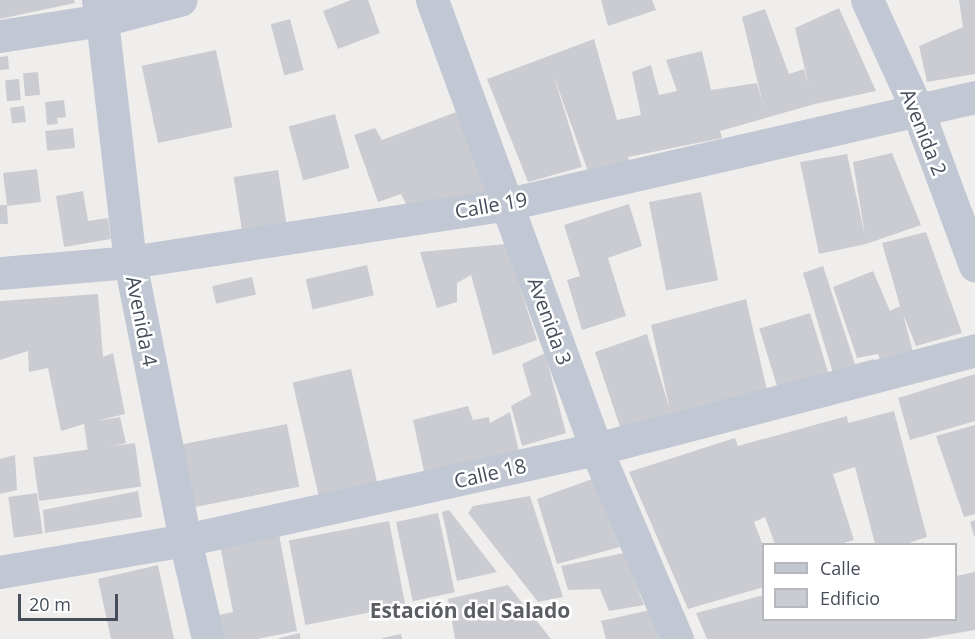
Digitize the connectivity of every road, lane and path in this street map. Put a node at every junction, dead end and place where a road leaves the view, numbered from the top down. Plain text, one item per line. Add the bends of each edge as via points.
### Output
1 (180, 0) edge
2 (432, 0) edge
3 (867, 0) edge
4 (100, 10) edge
5 (0, 36) edge
6 (975, 97) edge
7 (917, 109) junction
8 (508, 204) junction
9 (130, 262) junction
10 (975, 266) edge
11 (0, 273) edge
12 (975, 350) edge
13 (596, 449) junction
14 (185, 540) junction
15 (0, 572) edge
16 (208, 639) edge
17 (677, 639) edge

1 - 4 street
2 - 8 street, Avenida 3
3 - 7 street, Avenida 2
4 - 5 street
4 - 9 street, Avenida 4
6 - 7 street, Calle 19
7 - 8 street, Calle 19
7 - 10 street, Avenida 2
8 - 9 street, Calle 19
8 - 13 street, Avenida 3
9 - 11 street, Calle 19
9 - 14 street, Avenida 4
12 - 13 street, Calle 18
13 - 14 street, Calle 18
13 - 17 street, Avenida 3
14 - 15 street, Calle 18
14 - 16 street, Avenida 4

